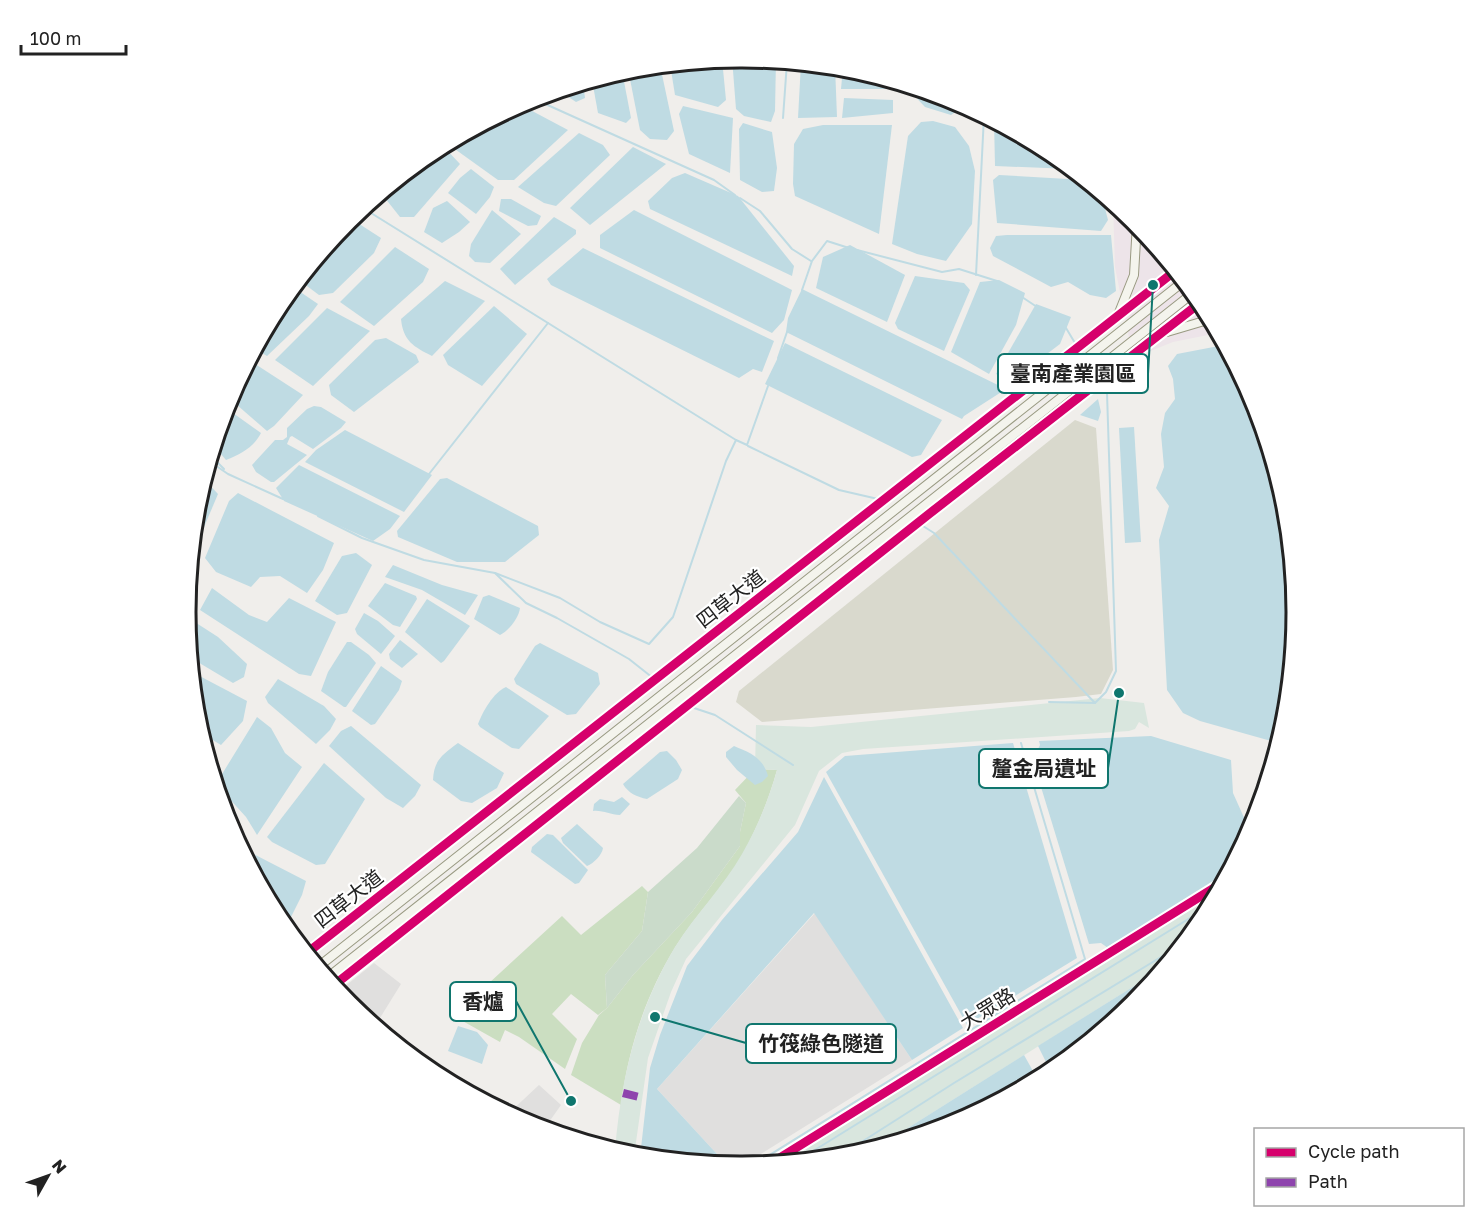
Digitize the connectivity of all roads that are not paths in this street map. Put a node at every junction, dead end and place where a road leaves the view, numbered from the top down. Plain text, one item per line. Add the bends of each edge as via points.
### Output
1 (1136, 238) edge
2 (1169, 276) edge
3 (1177, 286) edge
4 (1186, 298) edge
5 (1193, 308) edge
6 (1118, 316) junction
7 (1202, 322) edge
8 (1162, 333) junction
9 (1208, 891) edge
10 (313, 948) edge
11 (324, 962) edge
12 (334, 973) edge
13 (340, 980) edge
14 (786, 1154) edge

1 - 6 street via 1134,275
2 - 6 street, 四草大道
3 - 11 street, 四草大道
4 - 12 street
5 - 8 street
6 - 10 street, 四草大道
7 - 8 street
8 - 13 street
9 - 14 street, 大眾路

